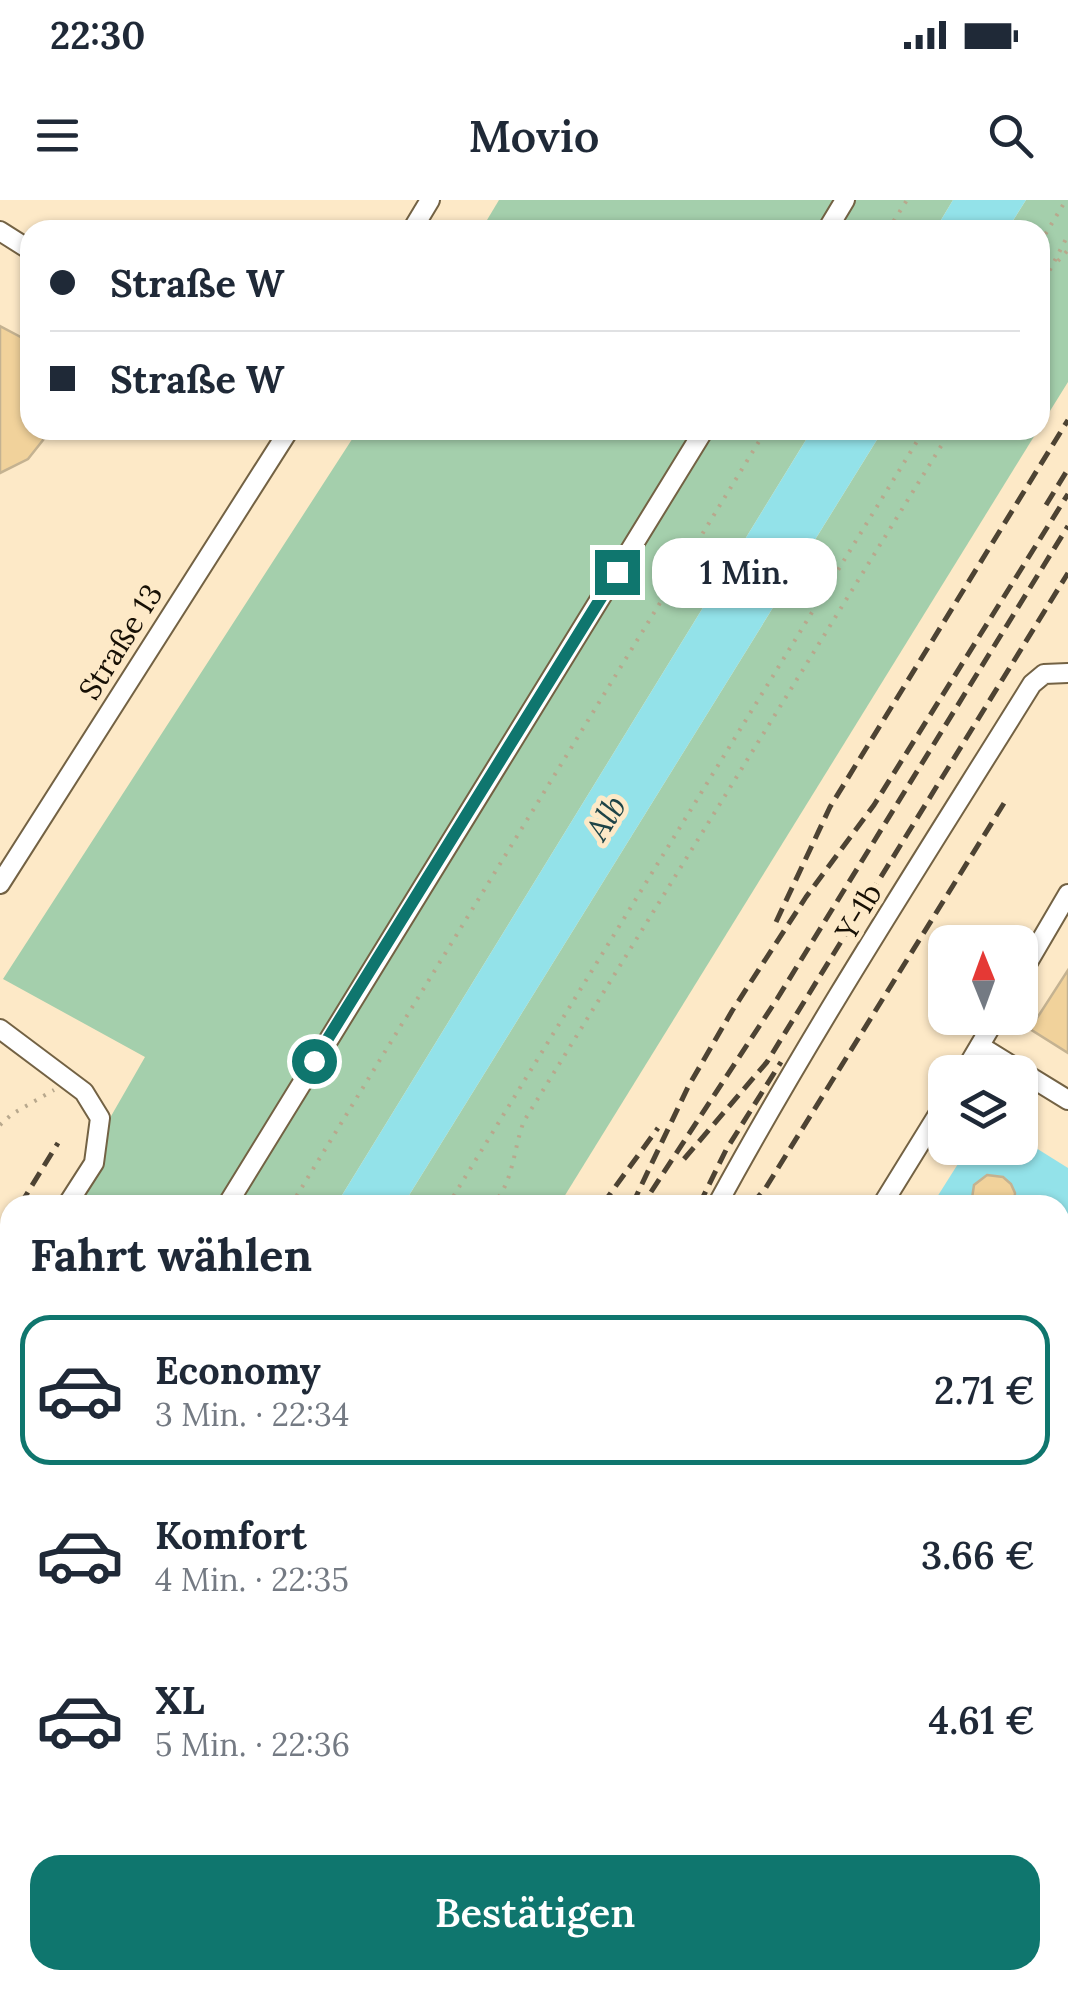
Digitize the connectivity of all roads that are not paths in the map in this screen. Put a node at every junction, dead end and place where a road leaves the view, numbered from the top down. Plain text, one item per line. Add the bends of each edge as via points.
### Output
1 (282, 440) edge
2 (698, 440) edge
3 (1068, 673) edge
4 (2, 875) edge
5 (1068, 894) edge
6 (1060, 922) edge
7 (1038, 952) edge
8 (0, 1029) edge
9 (986, 1035) edge
10 (980, 1046) junction
11 (974, 1055) edge
12 (1068, 1100) edge
13 (928, 1131) edge
14 (73, 1195) edge
15 (232, 1195) edge
16 (723, 1195) edge
17 (888, 1195) edge

1 - 4 street, Straße 13
2 - 15 street
3 - 16 street, Y-1b via 1044,674 1032,684
5 - 6 street
6 - 7 street
8 - 14 street via 84,1092 100,1118 94,1163
9 - 10 street
10 - 11 street
10 - 12 street
13 - 17 street

